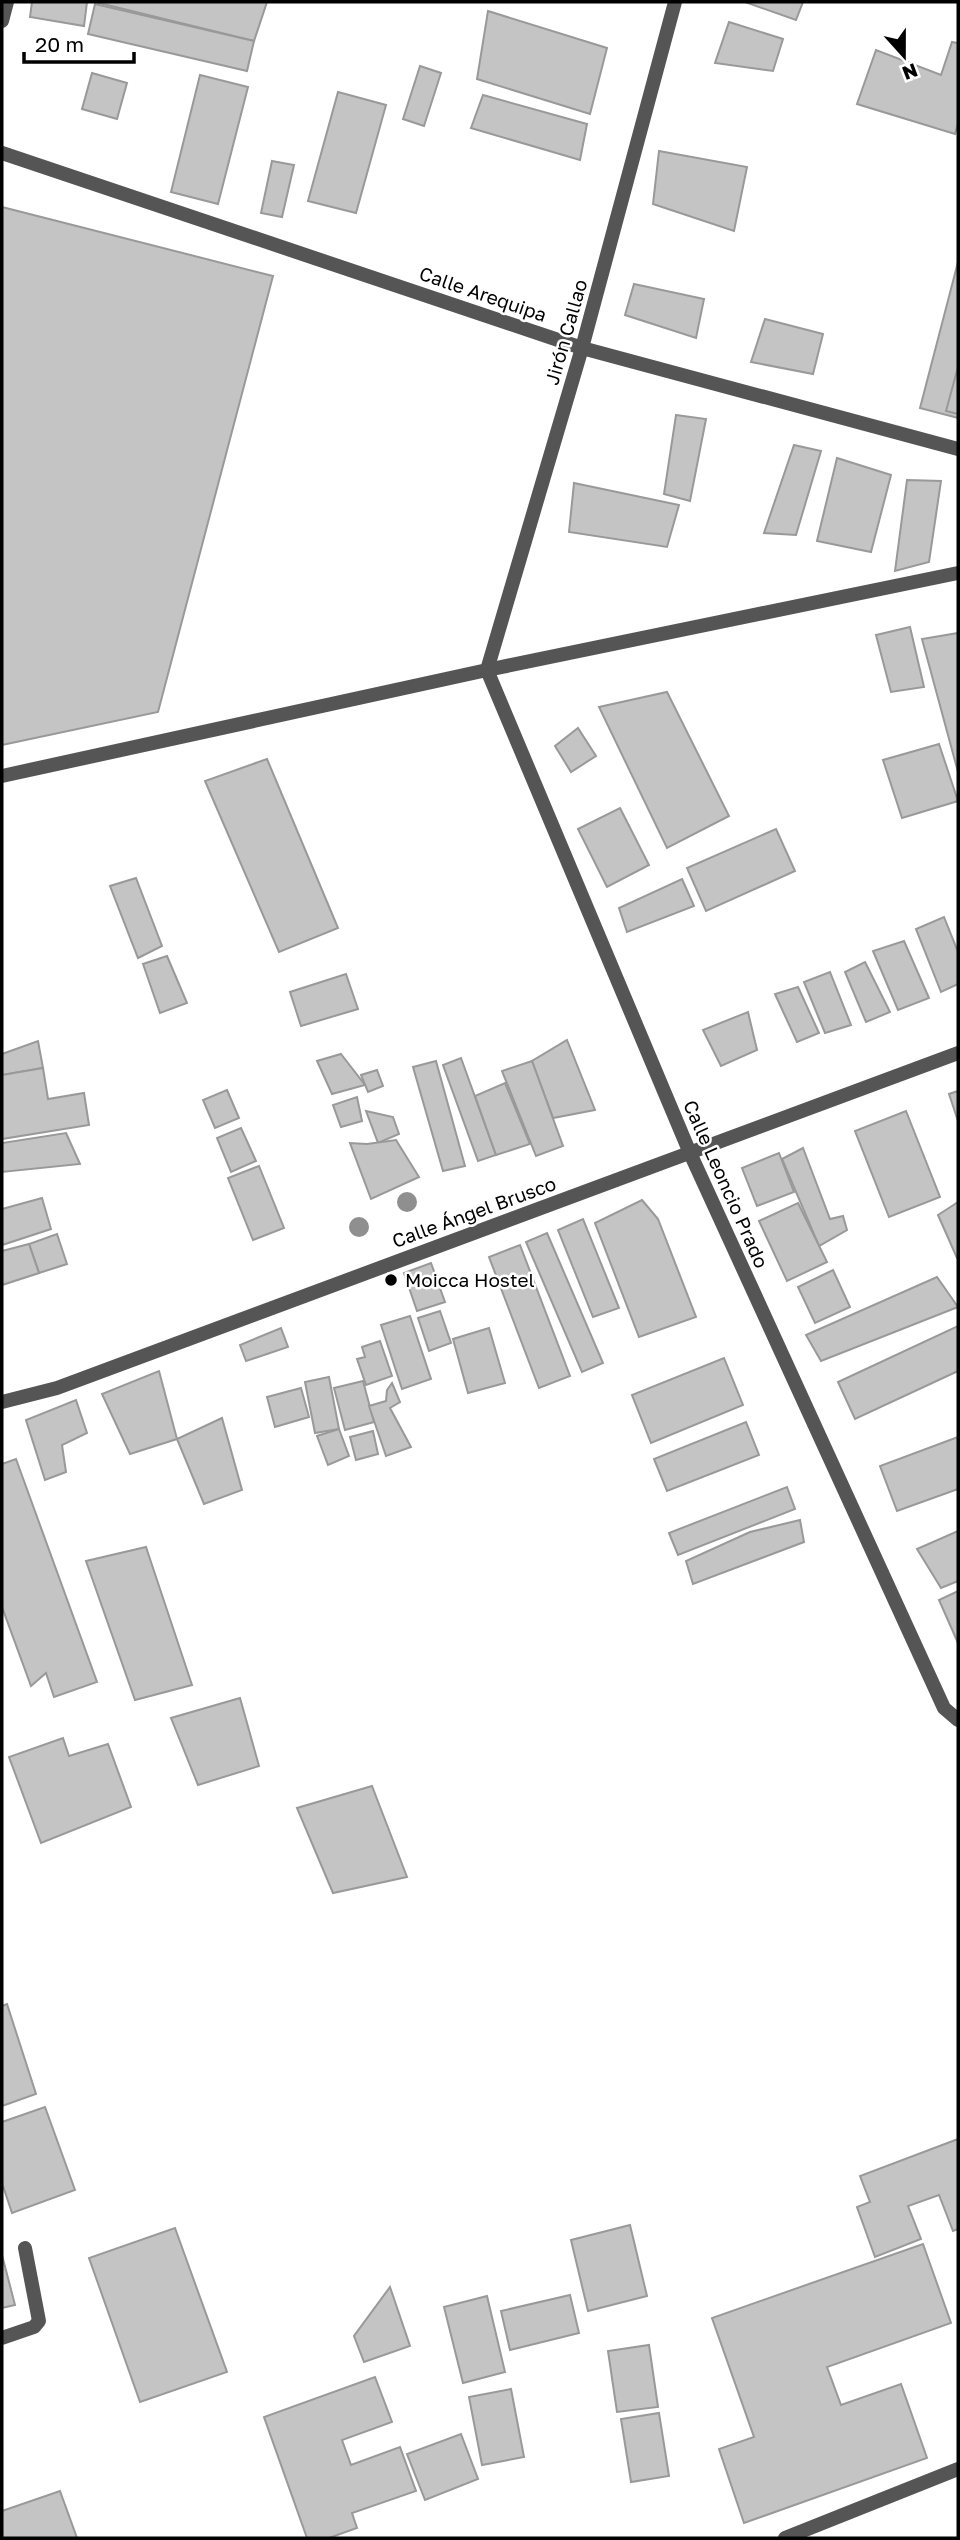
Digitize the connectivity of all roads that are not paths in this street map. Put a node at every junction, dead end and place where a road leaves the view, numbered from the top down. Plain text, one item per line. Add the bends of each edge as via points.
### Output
1 (7, 2) edge
2 (675, 2) edge
3 (2, 21) edge
4 (2, 153) edge
5 (582, 348) junction
6 (958, 449) edge
7 (958, 573) edge
8 (487, 670) junction
9 (2, 776) edge
10 (958, 1053) edge
11 (690, 1153) junction
12 (2, 1402) edge
13 (958, 1720) edge
14 (25, 2248) dead end
15 (2, 2338) edge
16 (958, 2469) edge
17 (785, 2538) edge

1 - 3 street
2 - 5 street, Jirón Callao
4 - 5 street, Calle Arequipa
5 - 6 street, Calle Arequipa
5 - 8 street, Jirón Callao
7 - 8 street
8 - 9 street
8 - 11 street, Calle Leoncio Prado
10 - 11 street, Calle Ángel Brusco
11 - 12 street, Calle Ángel Brusco via 57,1388
11 - 13 street, Calle Leoncio Prado via 944,1708
14 - 15 street via 39,2321
16 - 17 street

